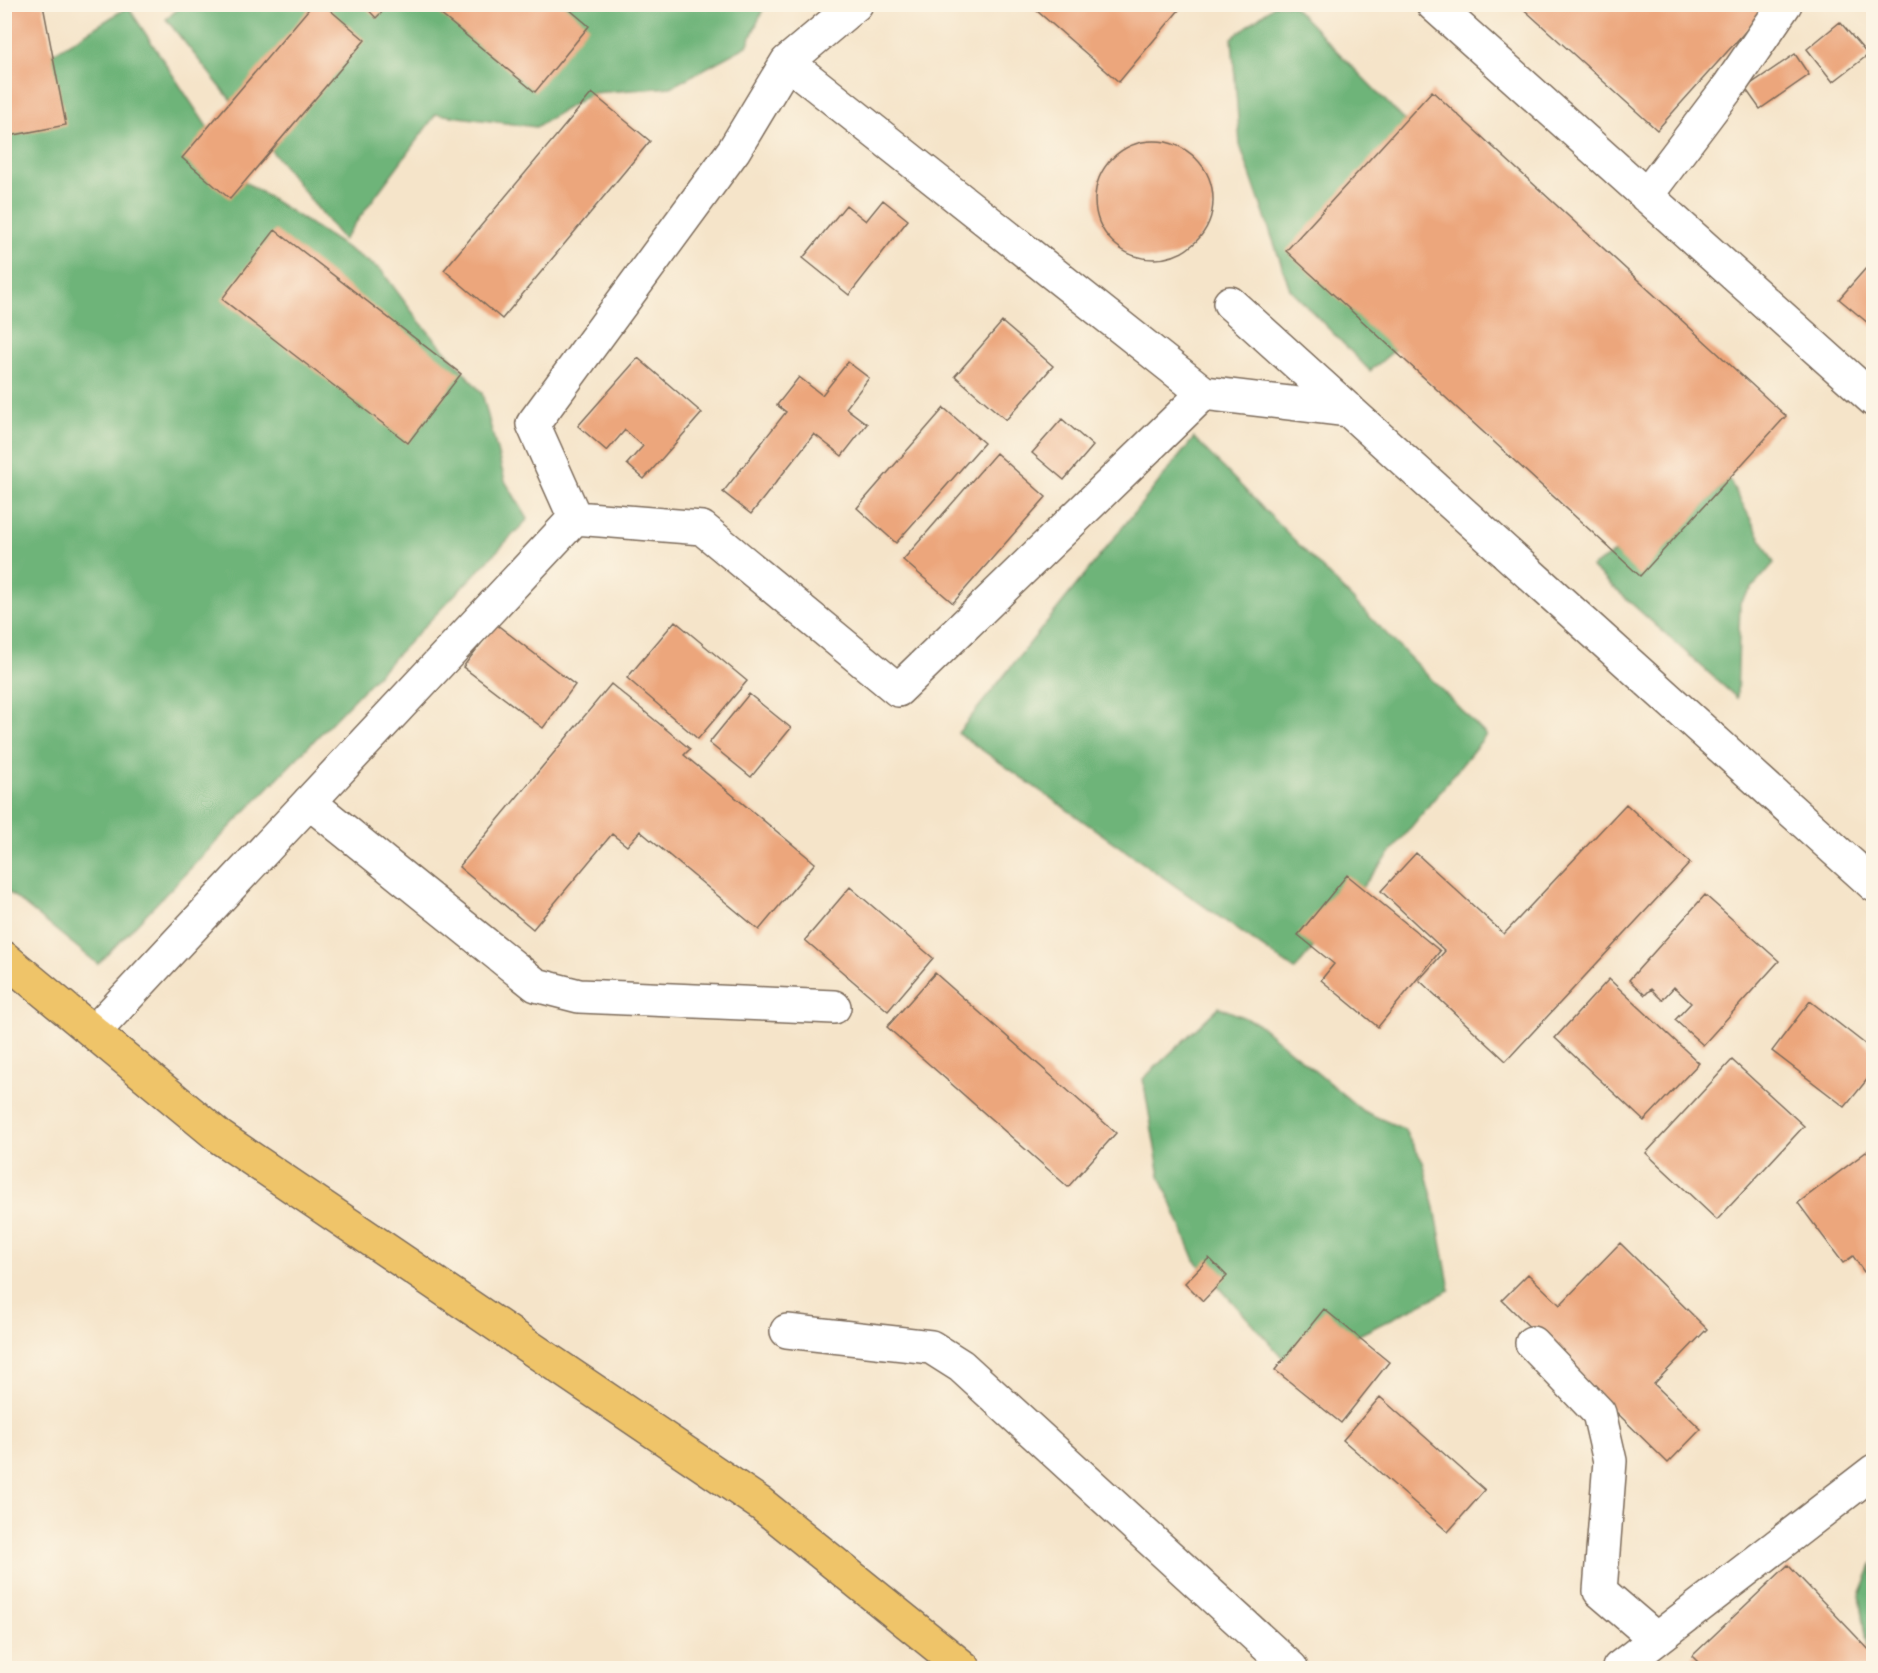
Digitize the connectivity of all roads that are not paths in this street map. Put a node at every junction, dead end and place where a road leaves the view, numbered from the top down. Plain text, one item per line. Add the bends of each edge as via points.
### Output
1 (856, 4) edge
2 (1433, 4) edge
3 (1785, 4) edge
4 (787, 62) junction
5 (1646, 196) junction
6 (1230, 303) dead end
7 (1204, 393) junction
8 (1874, 400) edge
9 (1348, 410) junction
10 (574, 518) junction
11 (309, 802) junction
12 (1874, 885) edge
13 (4, 958) edge
14 (834, 1007) dead end
15 (94, 1032) junction
16 (787, 1331) dead end
17 (1532, 1343) dead end
18 (1874, 1471) edge
19 (1656, 1639) junction
20 (964, 1668) edge
21 (1291, 1668) edge
22 (1618, 1668) edge

1 - 4 street
2 - 5 street
3 - 5 street
4 - 7 street
4 - 10 street via 734,150 533,424
5 - 8 street
6 - 9 street
7 - 9 street
7 - 10 street via 898,690 702,528
9 - 12 street
10 - 11 street
11 - 14 street via 536,985 579,996
11 - 15 street
13 - 15 main road
15 - 20 main road via 221,1138 761,1504
16 - 21 street via 931,1347 961,1366
17 - 19 street via 1599,1413 1610,1461 1600,1590
18 - 19 street
19 - 22 street

